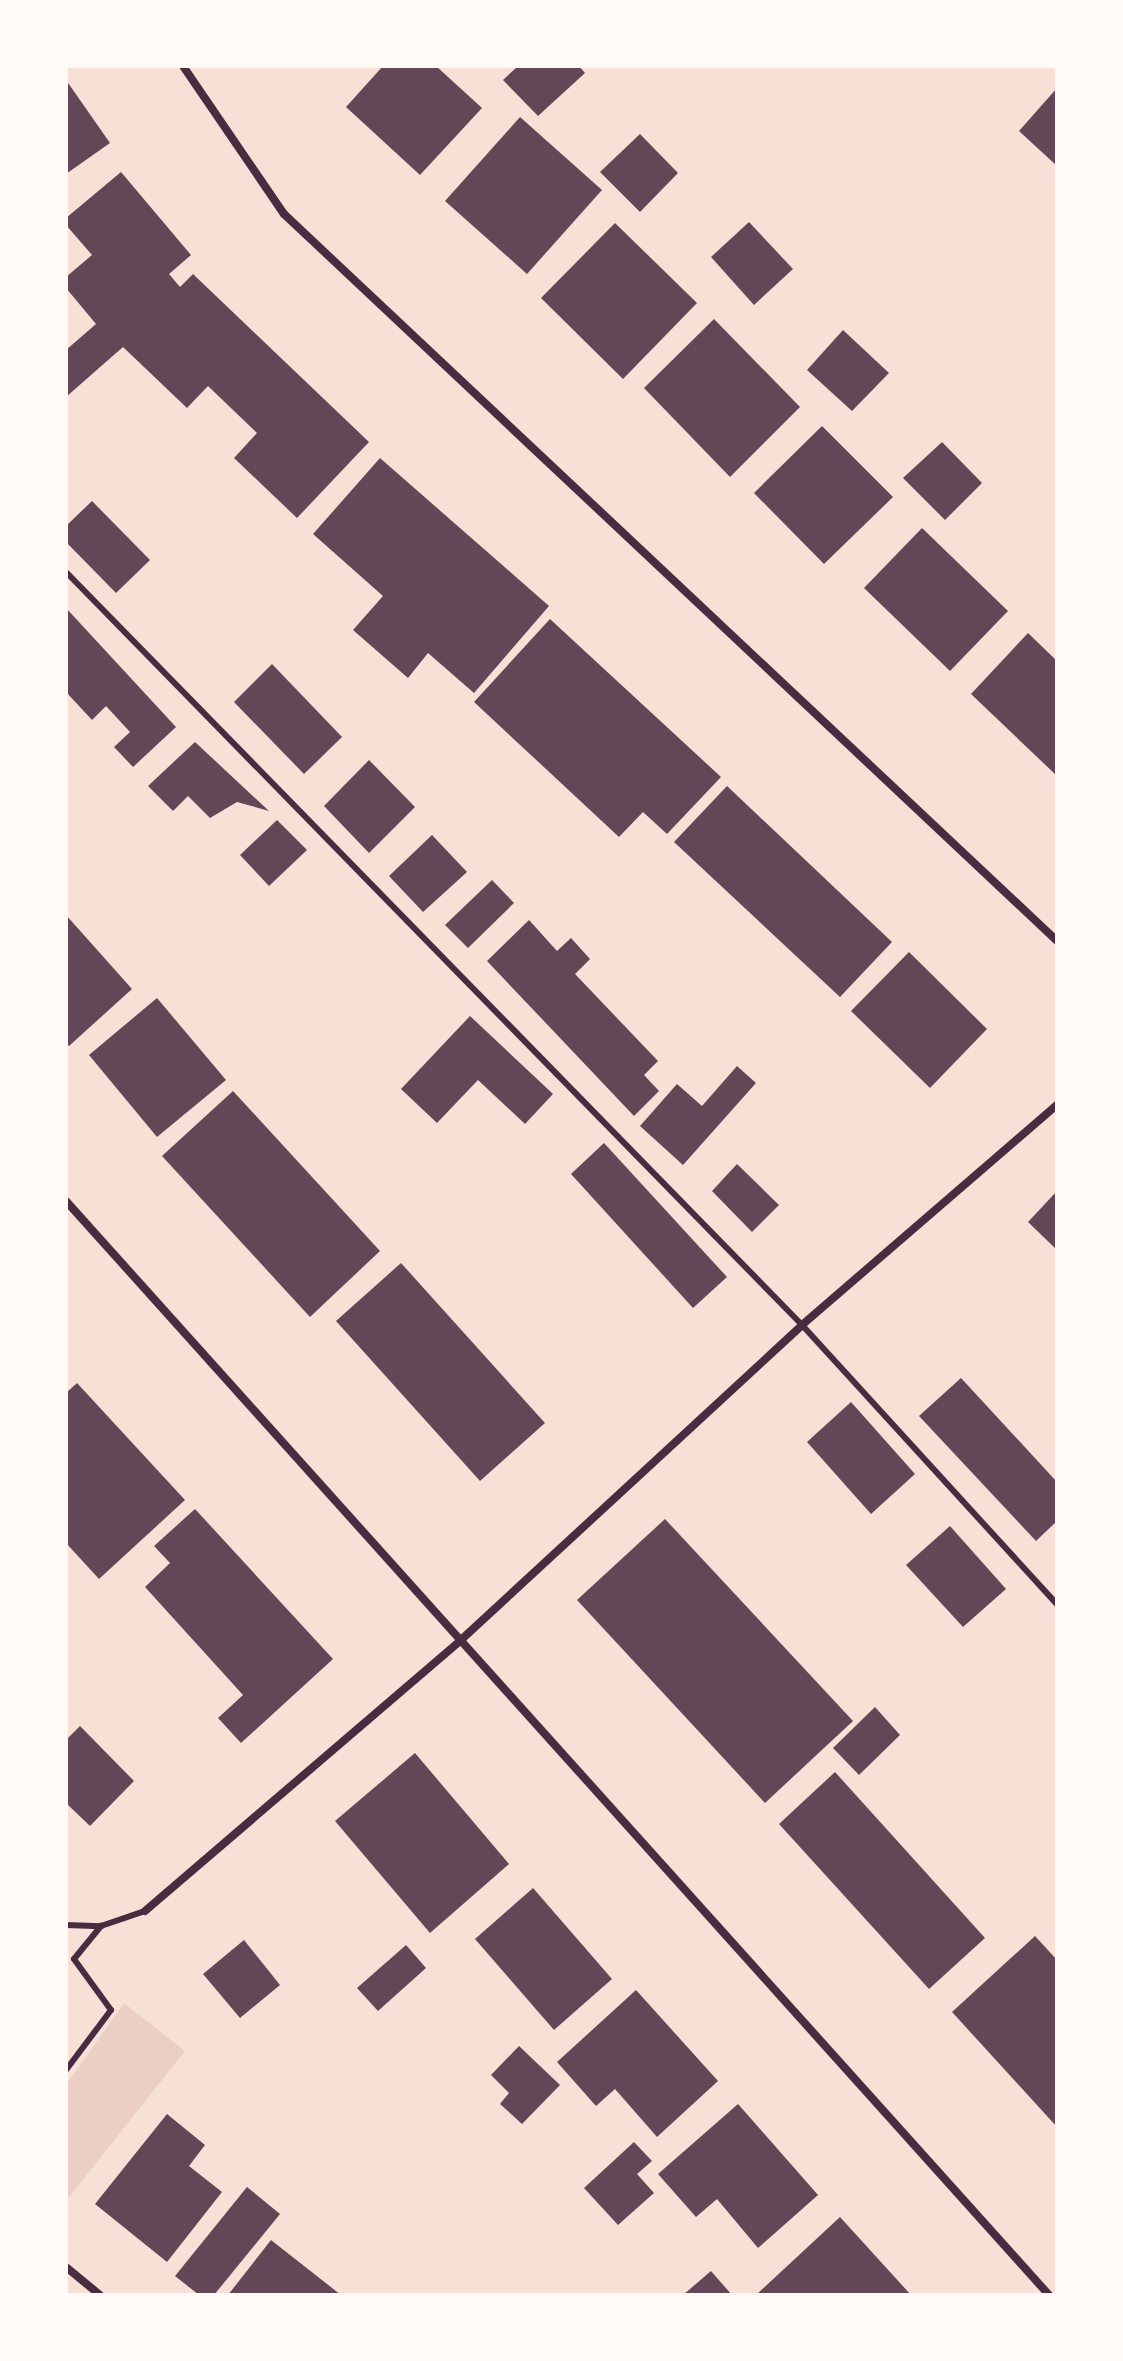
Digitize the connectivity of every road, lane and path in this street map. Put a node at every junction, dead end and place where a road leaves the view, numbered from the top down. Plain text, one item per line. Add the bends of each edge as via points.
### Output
1 (183, 66) edge
2 (66, 572) edge
3 (1057, 941) edge
4 (1057, 1105) edge
5 (66, 1201) edge
6 (802, 1325) junction
7 (1057, 1604) edge
8 (462, 1639) junction
9 (145, 1911) joint
10 (66, 1925) edge
11 (101, 1926) junction
12 (66, 2070) edge
13 (66, 2267) edge
14 (100, 2295) edge
15 (1049, 2295) edge

1 - 3 street via 284,214
2 - 6 lane
4 - 6 street
5 - 8 street
6 - 7 lane
6 - 8 street
8 - 9 street
8 - 15 street
9 - 11 lane
10 - 11 lane
11 - 12 lane via 74,1959 111,2010
13 - 14 street

